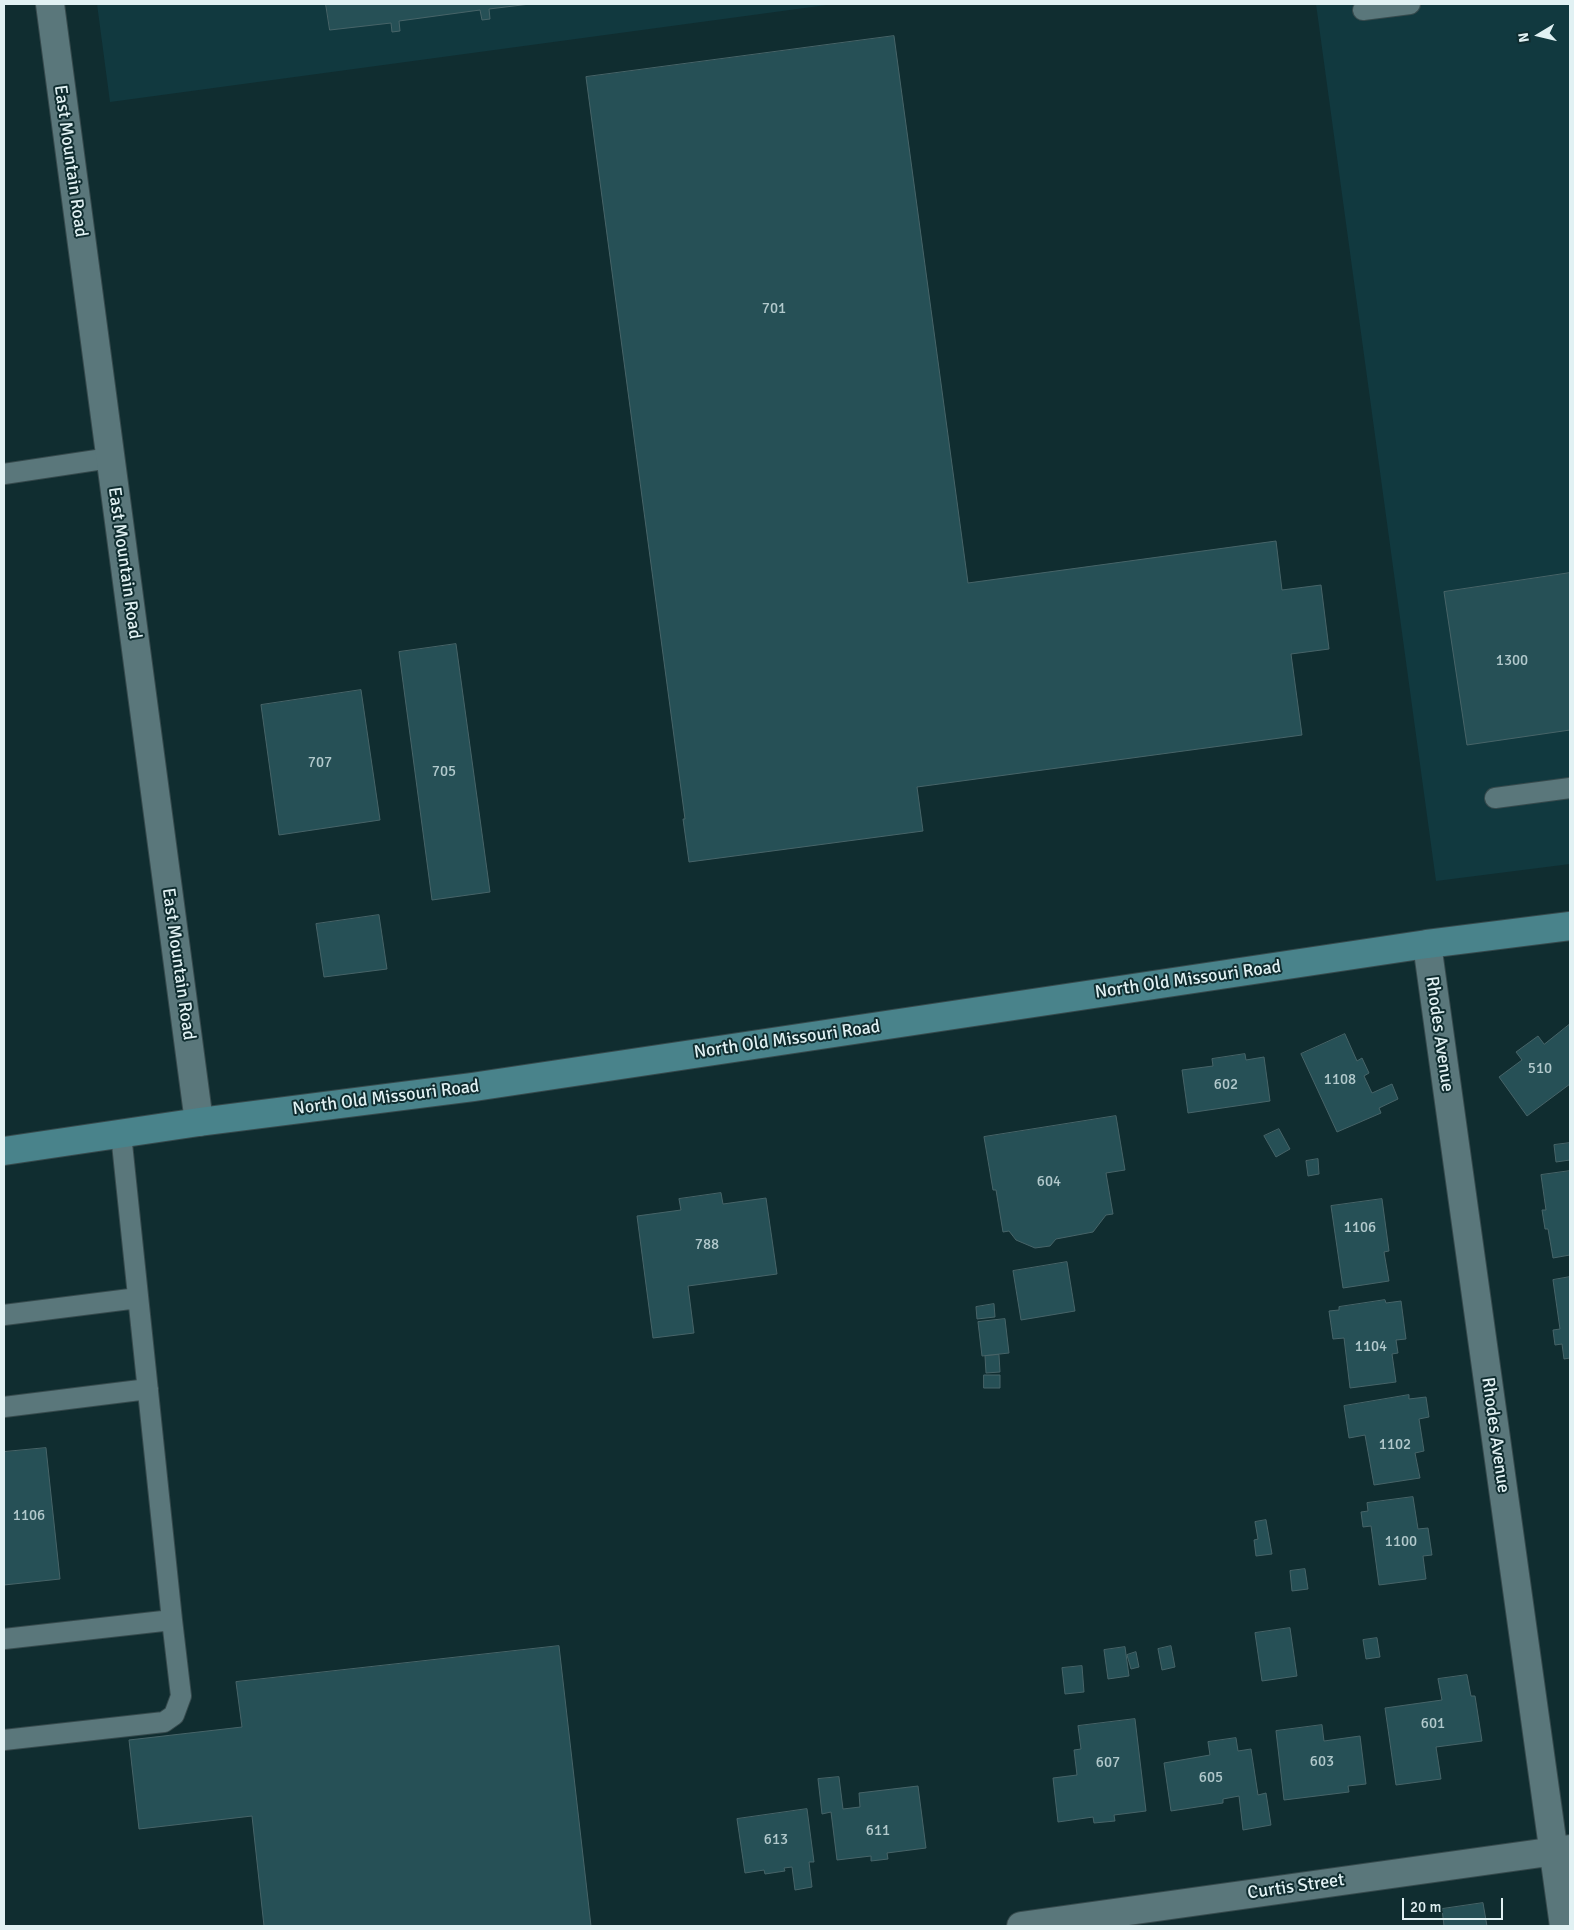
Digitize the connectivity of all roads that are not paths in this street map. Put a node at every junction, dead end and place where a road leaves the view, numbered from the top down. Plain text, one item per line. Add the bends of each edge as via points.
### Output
1 (50, 4) edge
2 (1410, 4) edge
3 (1363, 10) dead end
4 (110, 458) junction
5 (4, 474) edge
6 (1570, 788) edge
7 (1495, 798) dead end
8 (1570, 926) edge
9 (1427, 944) junction
10 (199, 1122) junction
11 (121, 1134) junction
12 (4, 1151) edge
13 (138, 1298) junction
14 (4, 1315) edge
15 (148, 1389) junction
16 (4, 1407) edge
17 (172, 1620) junction
18 (4, 1639) edge
19 (4, 1740) edge
20 (1562, 1850) edge
21 (1021, 1926) edge
22 (1564, 1926) edge

1 - 4 street, East Mountain Road
2 - 3 lane
4 - 5 lane
4 - 10 street, East Mountain Road
6 - 7 lane
8 - 9 main road, North Old Missouri Road
9 - 10 main road, North Old Missouri Road via 472,1087
9 - 20 street, Rhodes Avenue
10 - 11 main road, North Old Missouri Road
11 - 12 main road, North Old Missouri Road
11 - 13 lane
13 - 14 lane
13 - 15 lane
15 - 16 lane
15 - 17 lane
17 - 18 lane
17 - 19 lane via 181,1696 174,1715 164,1722
20 - 21 street, Curtis Street
20 - 22 street, Rhodes Avenue

